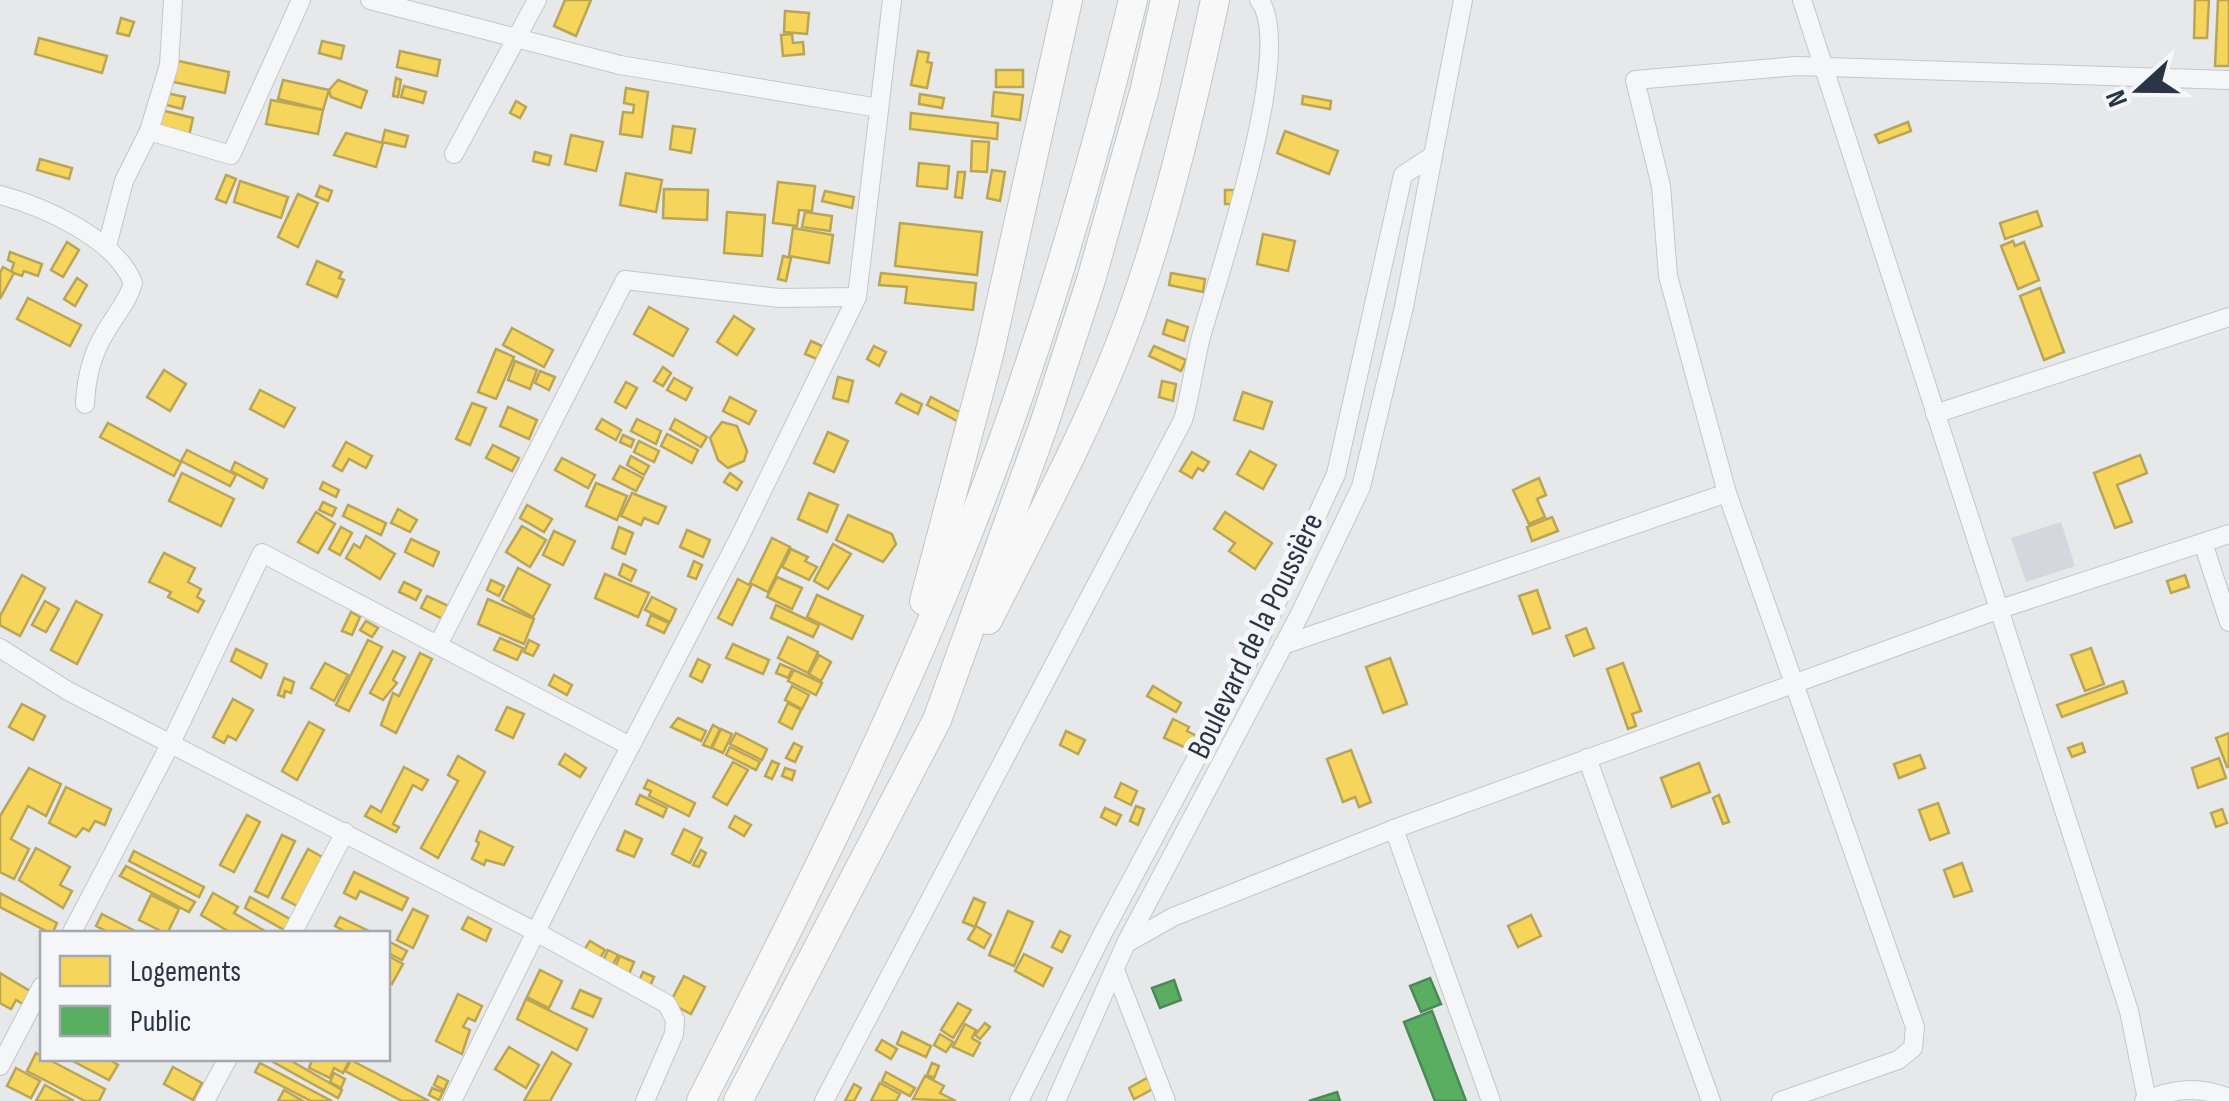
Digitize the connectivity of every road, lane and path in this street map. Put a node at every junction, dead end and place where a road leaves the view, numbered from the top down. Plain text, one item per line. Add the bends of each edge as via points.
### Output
1 (173, 0) edge
2 (301, 0) edge
3 (370, 0) edge
4 (537, 0) edge
5 (892, 0) edge
6 (1068, 0) edge
7 (1133, 0) edge
8 (1165, 0) edge
9 (1215, 0) edge
10 (1260, 0) edge
11 (1463, 0) edge
12 (1802, 0) edge
13 (517, 38) junction
14 (1822, 66) junction
15 (2229, 80) edge
16 (879, 108) junction
17 (149, 131) junction
18 (454, 154) dead end
19 (1432, 156) junction
20 (0, 195) edge
21 (107, 246) junction
22 (857, 297) junction
23 (2229, 316) edge
24 (85, 404) dead end
25 (1935, 414) junction
26 (1727, 493) junction
27 (2229, 534) edge
28 (2203, 544) junction
29 (1997, 610) junction
30 (2229, 622) edge
31 (438, 644) junction
32 (1284, 645) junction
33 (0, 648) edge
34 (1796, 684) junction
35 (898, 700) junction
36 (938, 720) junction
37 (170, 745) junction
38 (630, 746) junction
39 (1587, 758) junction
40 (1394, 829) junction
41 (345, 832) junction
42 (73, 931) edge
43 (294, 931) edge
44 (536, 932) junction
45 (1103, 934) junction
46 (1126, 943) junction
47 (1114, 970) junction
48 (40, 990) edge
49 (226, 1061) edge
50 (0, 1066) edge
51 (2229, 1098) edge
52 (2146, 1100) edge
53 (205, 1101) edge
54 (452, 1101) edge
55 (645, 1101) edge
56 (701, 1101) edge
57 (738, 1101) edge
58 (824, 1101) edge
59 (1020, 1101) edge
60 (1056, 1101) edge
61 (1166, 1101) edge
62 (1491, 1101) edge
63 (1711, 1101) edge
64 (1781, 1101) edge

1 - 17 street via 170,65
2 - 17 street via 231,155
3 - 13 street
4 - 13 street
5 - 16 street
6 - 35 main road via 990,355
7 - 35 main road via 1061,270 1015,408
8 - 36 main road via 1091,280
9 - 36 main road via 1190,116 1125,331 1068,464
10 - 58 street via 1268,38 1264,113 1182,420
11 - 19 street, Boulevard de la Poussière
12 - 14 street
13 - 16 street via 620,65
13 - 18 street
14 - 15 street
14 - 25 street
14 - 26 street via 1635,80 1660,186 1668,276
16 - 22 street
17 - 21 street via 124,182
19 - 32 street, Boulevard de la Poussière via 1361,487
19 - 45 street, Boulevard de la Poussière via 1403,176 1336,474 1258,643
20 - 21 street
21 - 24 street via 134,283 104,334 86,380
22 - 31 street via 780,298 624,280
22 - 38 street
23 - 25 street
25 - 29 street
26 - 32 street
26 - 34 street
27 - 28 street
28 - 29 street
28 - 30 street
29 - 34 street
29 - 52 street via 2129,1011
31 - 37 street via 262,554
31 - 38 street
32 - 46 street, Boulevard de la Poussière
33 - 37 street
34 - 39 street
34 - 64 street via 1916,1027 1912,1048 1898,1060
35 - 56 main road
36 - 57 main road
37 - 41 street
37 - 42 street
38 - 44 street
39 - 40 street
39 - 63 street
40 - 46 street via 1173,917
40 - 62 street
41 - 43 street
41 - 44 street
44 - 54 street
44 - 55 street via 667,1004 674,1034
45 - 46 street
45 - 59 street, Boulevard de la Poussière
46 - 47 street, Boulevard de la Poussière
47 - 60 street, Boulevard de la Poussière
47 - 61 street
48 - 50 street
49 - 53 street
51 - 52 street via 2176,1089

